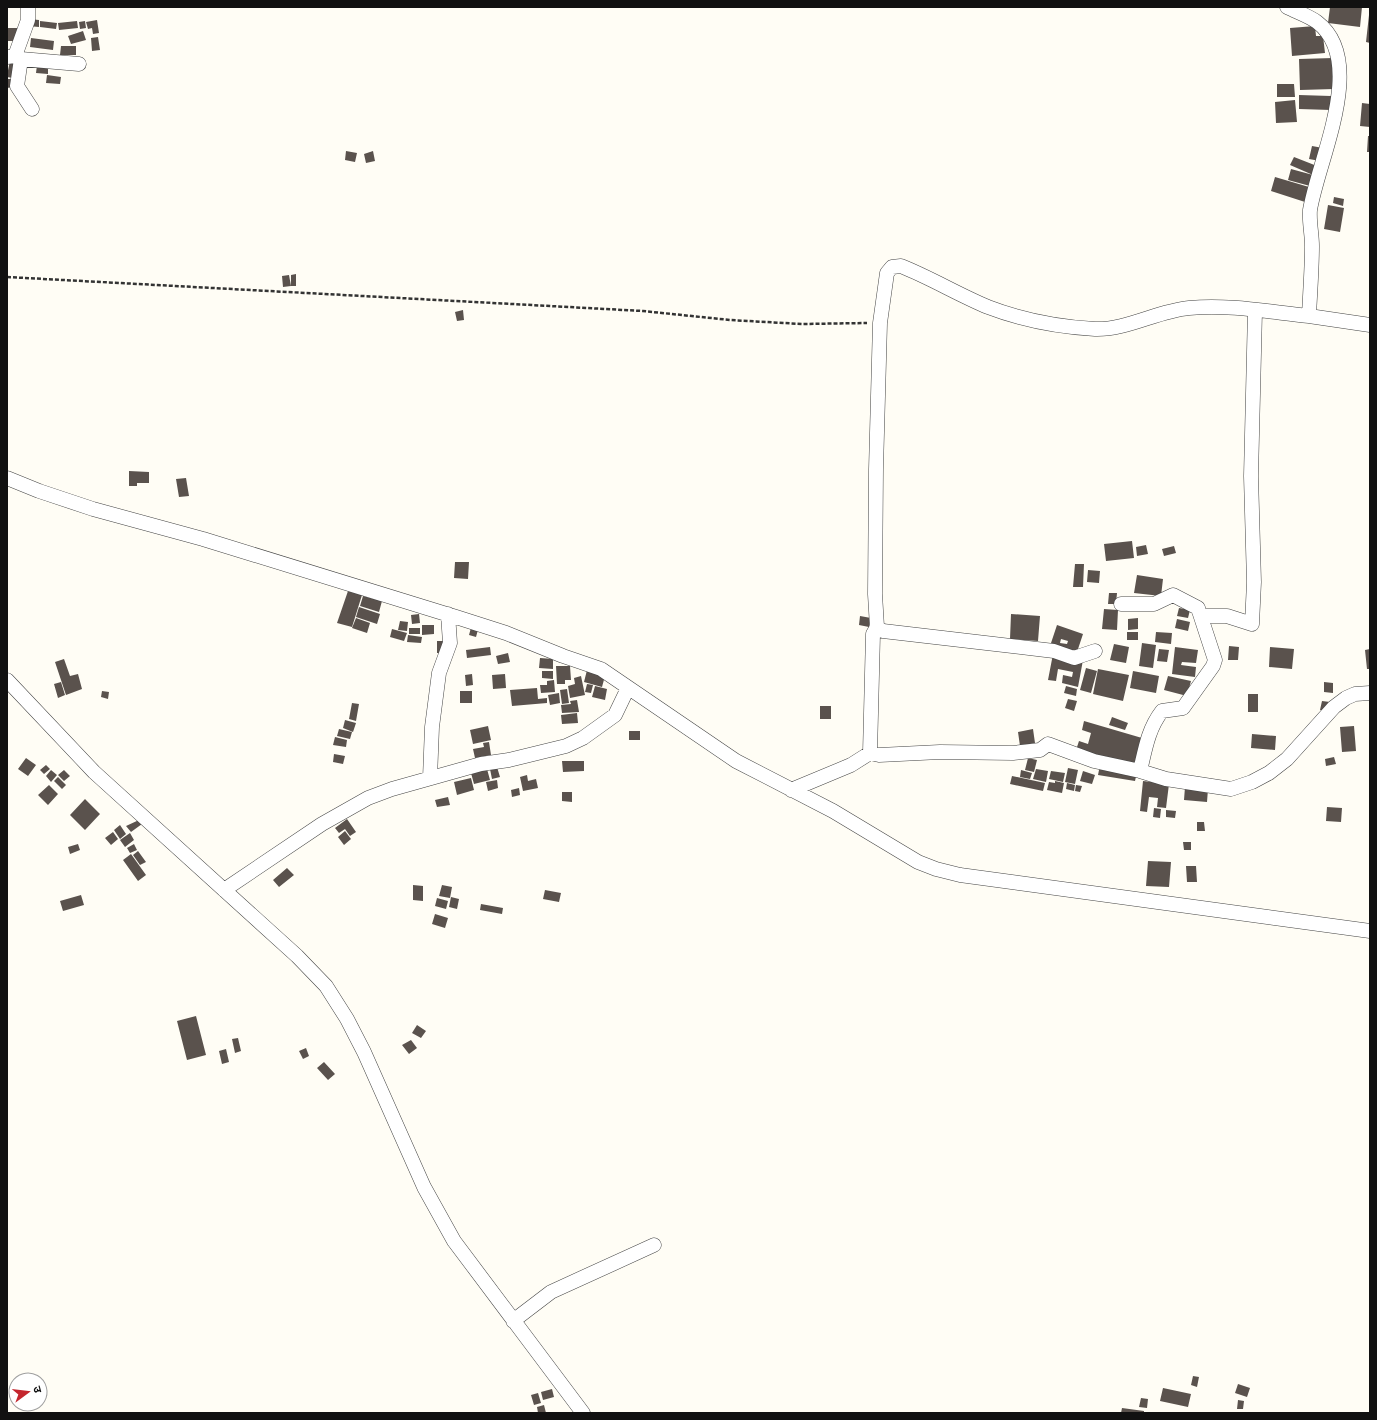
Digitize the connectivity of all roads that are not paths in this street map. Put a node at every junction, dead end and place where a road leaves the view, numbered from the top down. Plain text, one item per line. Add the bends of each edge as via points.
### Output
1 (28, 7) edge
2 (1287, 7) edge
3 (15, 57) edge
4 (79, 64) dead end
5 (32, 109) dead end
6 (1255, 311) junction
7 (1309, 316) junction
8 (1370, 325) edge
9 (7, 478) edge
10 (1120, 604) dead end
11 (448, 614) junction
12 (1201, 616) junction
13 (877, 627) junction
14 (1095, 651) dead end
15 (7, 680) edge
16 (628, 688) junction
17 (1370, 693) edge
18 (870, 753) junction
19 (1140, 771) junction
20 (430, 778) junction
21 (791, 790) junction
22 (224, 890) junction
23 (1370, 931) edge
24 (654, 1245) dead end
25 (513, 1321) junction
26 (583, 1413) edge

1 - 3 street via 28,20
2 - 7 street via 1318,22 1331,38 1337,54 1340,75 1335,114 1310,212 1312,246
3 - 4 street
3 - 5 street via 17,86
6 - 7 street
6 - 12 street via 1251,476 1254,582 1252,624 1226,616
6 - 13 street via 1189,308 1110,329 1047,324 990,307 901,266 892,267 887,273 880,323 876,492
7 - 8 street
9 - 11 street via 93,509 203,539
10 - 12 street via 1154,604 1172,595 1198,608
11 - 16 street via 601,669
11 - 20 street via 450,643 439,673 432,728
12 - 19 street via 1214,655 1213,666 1183,708 1162,711 1156,719 1151,727
13 - 14 street via 883,631 1054,651 1074,658
13 - 18 street via 873,634
15 - 22 street via 94,772
16 - 20 street via 615,715 599,728 566,746
16 - 21 street via 736,761
17 - 19 street via 1355,694 1334,707 1287,759 1252,782 1231,789 1166,779
18 - 19 street via 1013,753 1040,750 1048,744 1094,762
18 - 21 street via 851,765
20 - 22 street via 392,789 350,807
21 - 23 street via 833,811 918,862 960,875
22 - 25 street via 326,986 364,1052 437,1214
24 - 25 street via 551,1292
25 - 26 street

